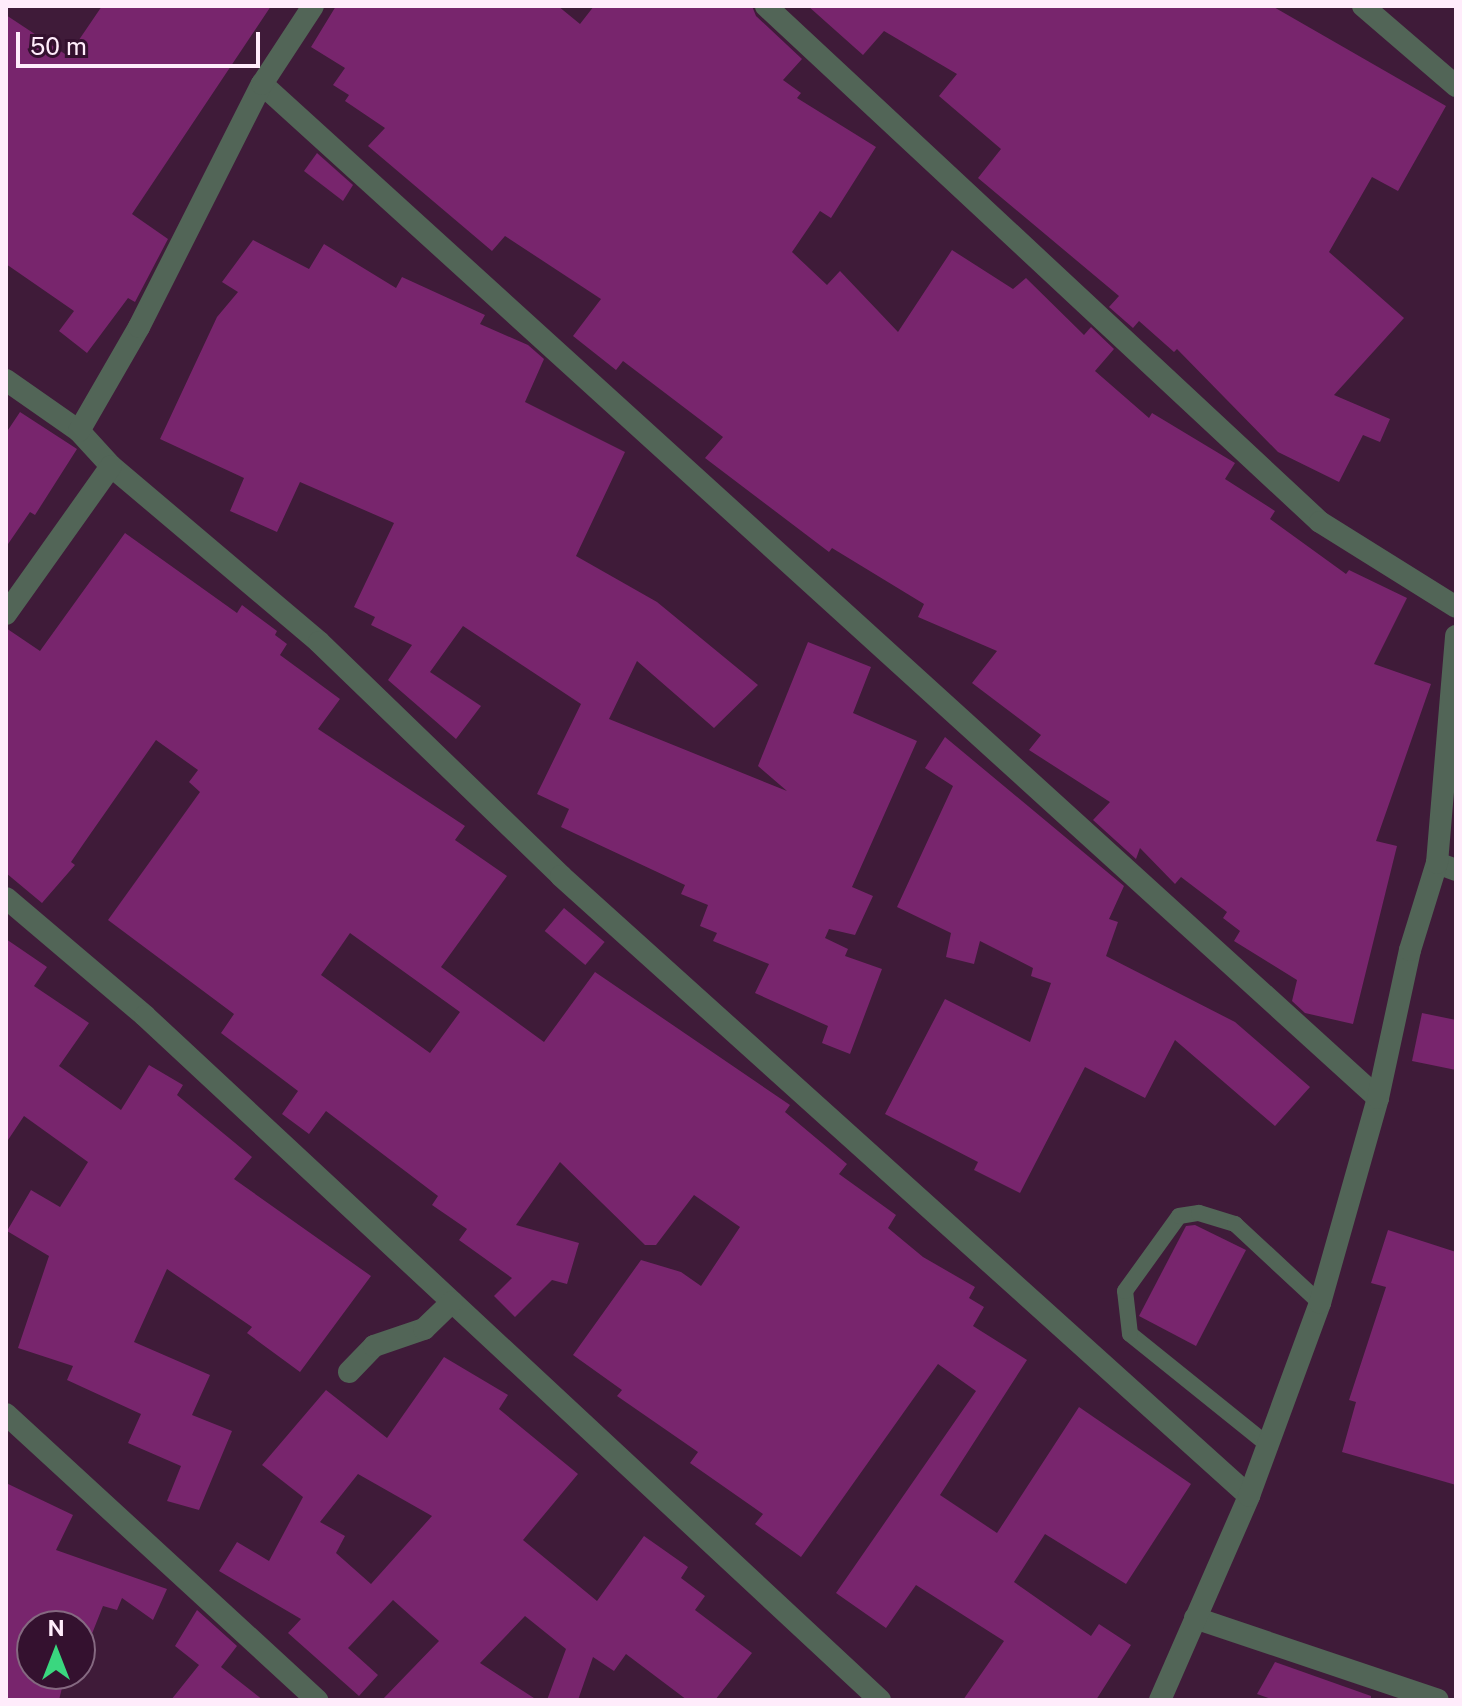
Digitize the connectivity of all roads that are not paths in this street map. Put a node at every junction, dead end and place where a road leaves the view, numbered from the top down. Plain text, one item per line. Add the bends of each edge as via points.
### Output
1 (313, 6) edge
2 (766, 6) edge
3 (1363, 6) edge
4 (262, 84) junction
5 (1456, 86) edge
6 (6, 380) edge
7 (79, 431) junction
8 (111, 466) junction
9 (1456, 607) edge
10 (6, 614) edge
11 (1456, 636) edge
12 (1447, 866) edge
13 (6, 898) edge
14 (1378, 1098) junction
15 (452, 1302) junction
16 (1320, 1303) junction
17 (349, 1372) dead end
18 (6, 1414) edge
19 (1268, 1445) junction
20 (1249, 1496) junction
21 (1195, 1618) junction
22 (317, 1700) edge
23 (880, 1700) edge
24 (1160, 1700) edge
25 (1438, 1700) edge

1 - 4 street
2 - 9 street via 1320,522
3 - 5 street
4 - 7 street via 139,327
4 - 14 street
6 - 7 street
7 - 8 street
8 - 10 street
8 - 20 street via 319,642 561,876
11 - 12 street
12 - 14 street via 1410,950
13 - 15 street via 145,1016
14 - 16 street
15 - 17 street via 424,1329 374,1346
15 - 23 street
16 - 19 street
16 - 19 lane via 1235,1224 1199,1213 1179,1216 1125,1291 1130,1334
18 - 22 street
19 - 20 street
20 - 21 street
21 - 24 street
21 - 25 street

